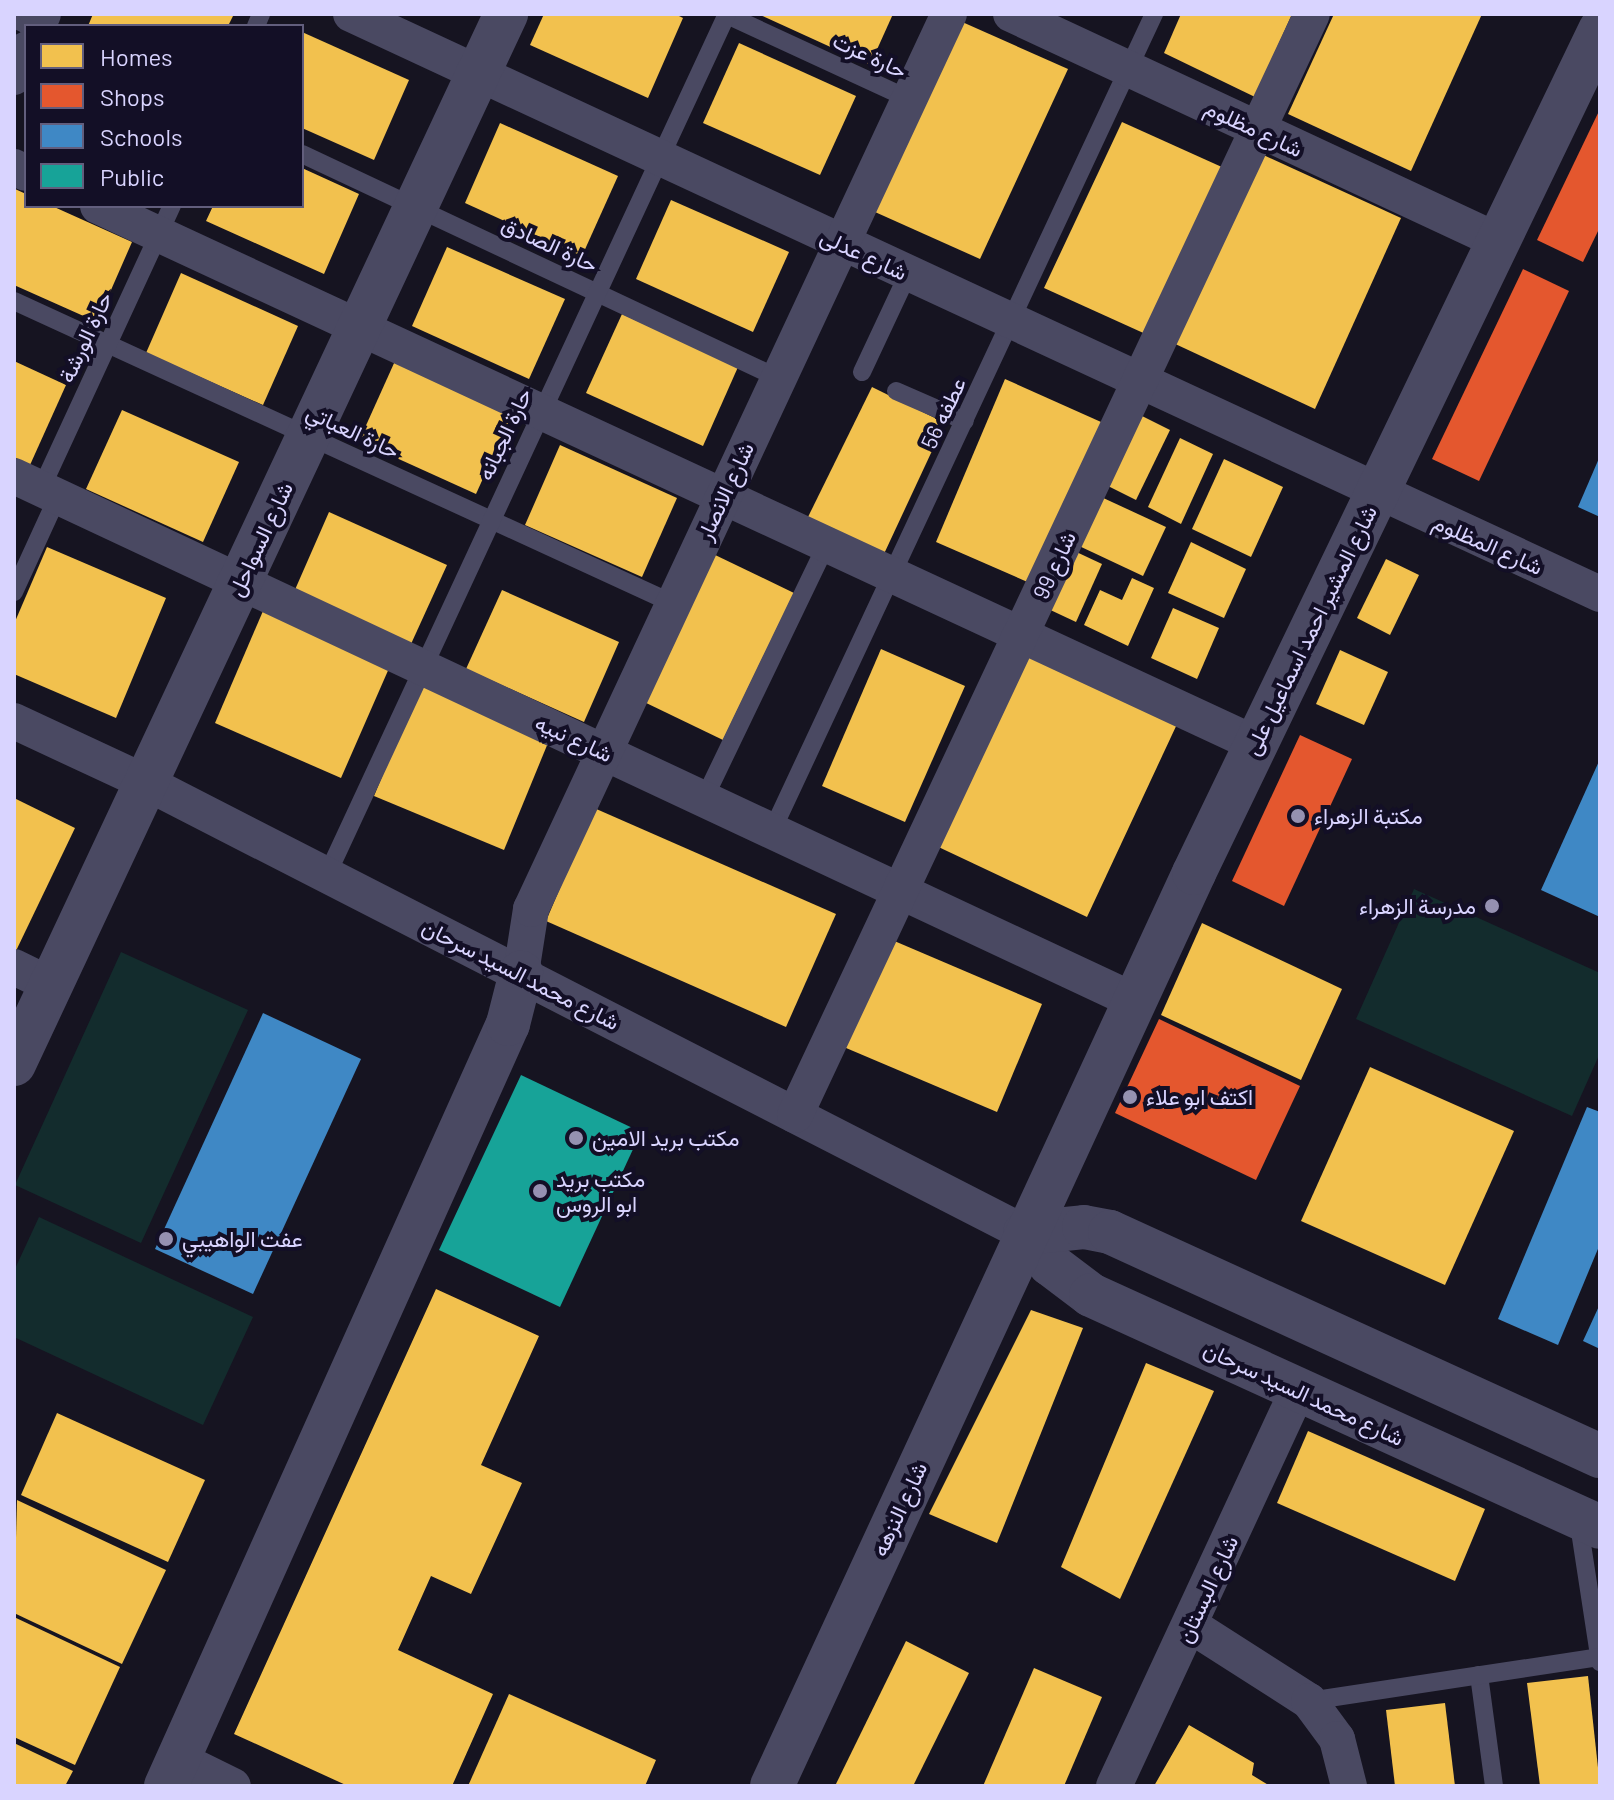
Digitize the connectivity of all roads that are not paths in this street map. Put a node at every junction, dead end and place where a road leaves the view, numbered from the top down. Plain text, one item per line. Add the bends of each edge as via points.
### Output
1 (351, 14) edge
2 (506, 14) edge
3 (726, 14) edge
4 (949, 14) edge
5 (1011, 14) edge
6 (1154, 14) edge
7 (1312, 14) edge
8 (1054, 23) edge
9 (1600, 30) edge
10 (24, 54) edge
11 (1128, 68) junction
12 (478, 73) junction
13 (14, 77) edge
14 (909, 99) junction
15 (1258, 130) junction
16 (304, 155) edge
17 (660, 158) junction
18 (415, 207) junction
19 (108, 208) edge
20 (166, 220) edge
21 (1498, 241) junction
22 (841, 243) junction
23 (908, 274) junction
24 (597, 292) junction
25 (14, 301) edge
26 (1012, 322) junction
27 (358, 328) junction
28 (108, 344) junction
29 (862, 372) dead end
30 (778, 378) junction
31 (1140, 382) junction
32 (896, 391) dead end
33 (541, 412) junction
34 (965, 421) junction
35 (308, 436) junction
36 (38, 487) edge
37 (1376, 493) junction
38 (722, 497) junction
39 (490, 520) junction
40 (826, 545) junction
41 (892, 576) junction
42 (240, 582) junction
43 (14, 592) edge
44 (672, 603) junction
45 (1599, 612) edge
46 (1021, 636) junction
47 (421, 667) junction
48 (14, 721) edge
49 (1256, 744) junction
50 (603, 752) junction
51 (145, 782) junction
52 (704, 799) junction
53 (772, 831) junction
54 (327, 875) junction
55 (901, 892) junction
56 (521, 973) junction
57 (32, 976) edge
58 (1135, 1001) junction
59 (14, 1064) edge
60 (795, 1115) junction
61 (1025, 1233) junction
62 (1297, 1391) junction
63 (1600, 1456) edge
64 (1589, 1522) edge
65 (1190, 1625) junction
66 (1600, 1659) edge
67 (1479, 1675) junction
68 (1309, 1701) junction
69 (172, 1773) edge
70 (233, 1786) edge
71 (772, 1786) edge
72 (1114, 1786) edge
73 (1349, 1786) edge
74 (1494, 1786) edge

1 - 12 street, شارع عدلى
2 - 12 street, شارع السواحل
3 - 14 lane, حارة عزت
3 - 17 lane, حارة الجبانه
4 - 14 street, شارع الانصار
5 - 8 street, شارع مظلوم
6 - 11 lane, عطفه 56
7 - 15 street, شارع 99
8 - 11 street, شارع مظلوم
9 - 21 street, شارع المشير احمد اسماعيل على
10 - 13 street
11 - 15 street, شارع مظلوم
11 - 26 lane, عطفه 56
12 - 17 street, شارع عدلى
12 - 18 street, شارع السواحل
14 - 22 street, شارع الانصار
15 - 21 street, شارع مظلوم
15 - 31 street, شارع 99
16 - 18 lane, حارة الصادق
17 - 22 street, شارع عدلى
17 - 24 lane, حارة الجبانه
18 - 24 lane, حارة الصادق
18 - 27 street, شارع السواحل
19 - 20 street
20 - 27 street
20 - 28 lane, حارة الورشة
21 - 37 street, شارع المشير احمد اسماعيل على
22 - 23 street, شارع عدلى
22 - 30 street, شارع الانصار
23 - 26 street, شارع عدلى
23 - 29 lane
24 - 30 lane, حارة الصادق
24 - 33 lane, حارة الجبانه
25 - 28 lane, حارة العباتي
26 - 31 street, شارع عدلى
26 - 34 lane, عطفه 56
27 - 33 street
27 - 35 street, شارع السواحل
28 - 35 lane, حارة العباتي
28 - 36 lane, حارة الورشة
30 - 38 street, شارع الانصار
31 - 37 street, شارع عدلى
31 - 46 street, شارع 99
32 - 34 lane
33 - 38 street
33 - 39 lane, حارة الجبانه
34 - 41 lane, عطفه 56
35 - 39 lane, حارة العباتي
35 - 42 street, شارع السواحل
36 - 42 street, شارع نبيه
36 - 43 lane, حارة الورشة
37 - 45 street, شارع المظلوم
37 - 49 street, شارع المشير احمد اسماعيل على
38 - 40 street
38 - 44 street, شارع الانصار
39 - 44 lane, حارة العباتي
39 - 47 lane, حارة الجبانه
40 - 41 street
40 - 52 lane
41 - 46 street
41 - 53 lane, عطفه 56
42 - 47 street, شارع نبيه
42 - 51 street, شارع السواحل
44 - 50 street, شارع الانصار
46 - 49 street
46 - 55 street, شارع 99
47 - 50 street, شارع نبيه
47 - 54 lane, حارة الجبانه
48 - 51 street, شارع محمد السيد سرحان
49 - 58 street, شارع المشير احمد اسماعيل على
50 - 52 street, شارع نبيه
50 - 56 street, شارع الانصار via 531,909
51 - 54 street, شارع محمد السيد سرحان
51 - 57 street, شارع السواحل
52 - 53 street, شارع نبيه
53 - 55 street, شارع نبيه
54 - 56 street, شارع محمد السيد سرحان
55 - 58 street, شارع نبيه
55 - 60 street, شارع 99
56 - 60 street, شارع محمد السيد سرحان
56 - 69 street via 508,1024
57 - 59 street, شارع السواحل
58 - 61 street, شارع المشير احمد اسماعيل على
60 - 61 street, شارع محمد السيد سرحان
61 - 62 street, شارع محمد السيد سرحان via 1050,1264 1091,1295
61 - 63 street via 1084,1227 1110,1232
61 - 71 street, شارع النزهه
62 - 64 street, شارع محمد السيد سرحان
62 - 65 street, شارع البستان
64 - 66 lane
65 - 68 street
65 - 72 street, شارع البستان
66 - 67 lane
67 - 68 lane
67 - 74 lane
68 - 73 street via 1337,1739
69 - 70 street

